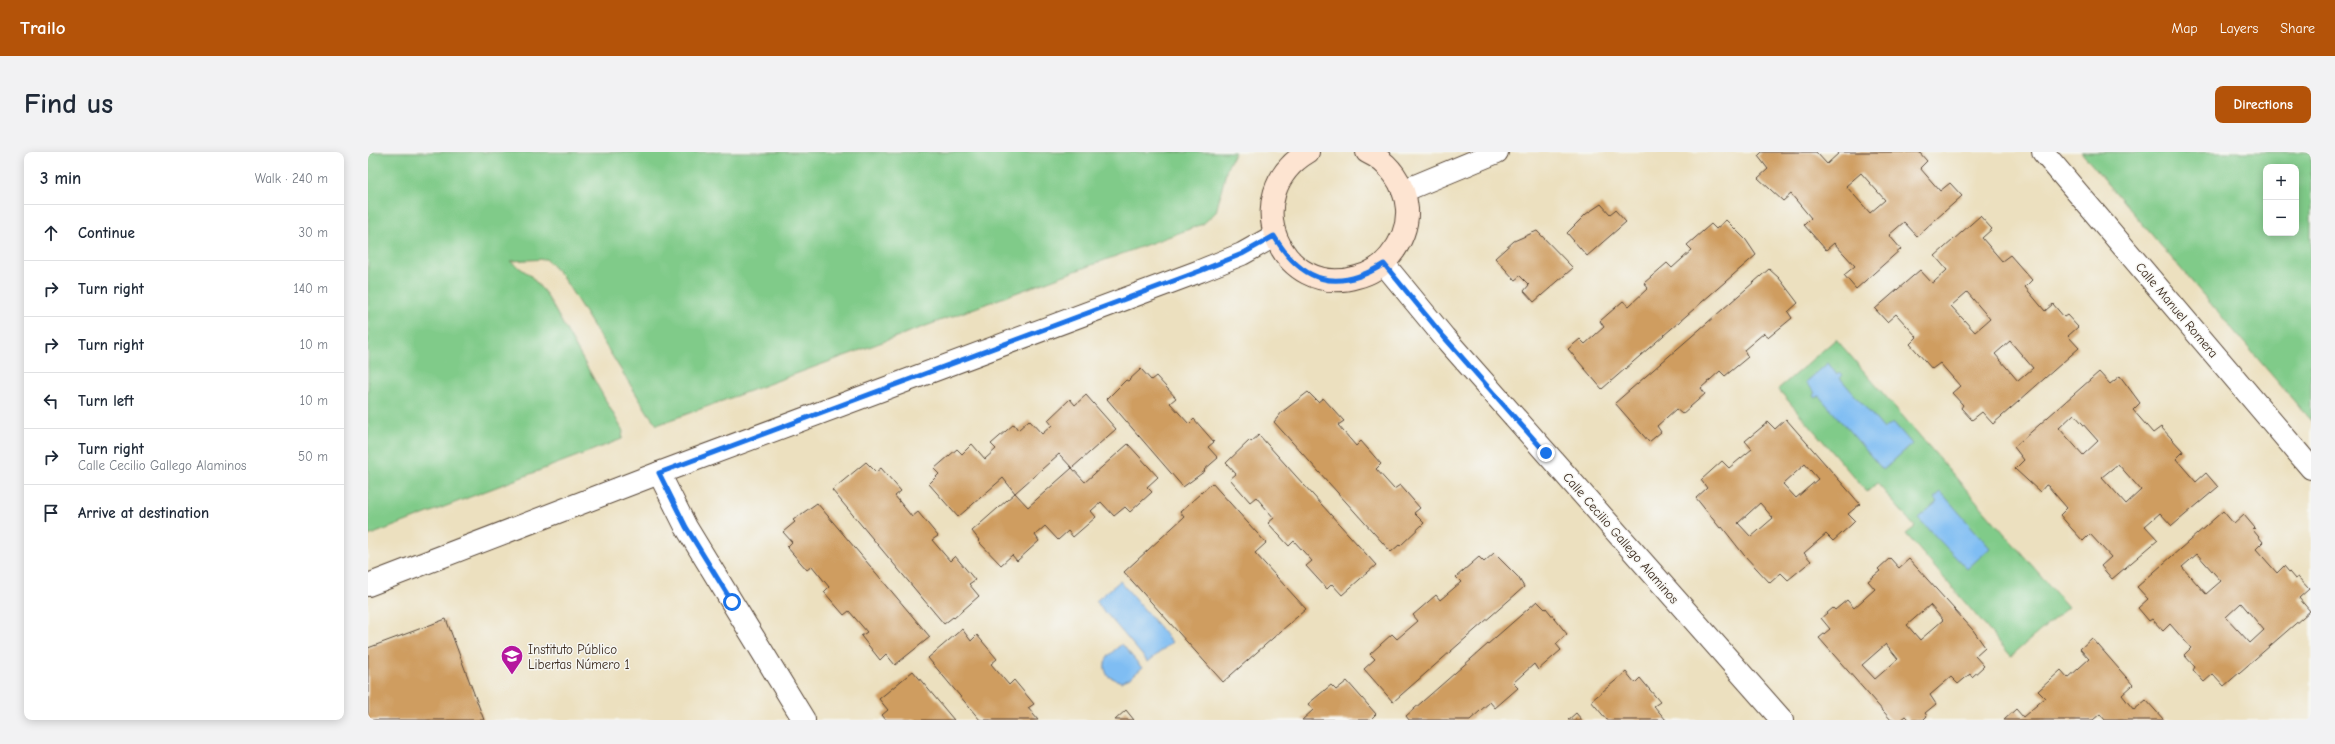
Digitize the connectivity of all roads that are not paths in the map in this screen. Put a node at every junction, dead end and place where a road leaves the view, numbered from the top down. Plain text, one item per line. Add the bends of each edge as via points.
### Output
1 (1367, 152) edge
2 (1497, 152) edge
3 (2043, 152) edge
4 (1301, 154) edge
5 (1403, 191) junction
6 (1274, 236) junction
7 (1384, 264) junction
8 (2311, 468) edge
9 (659, 473) junction
10 (368, 585) edge
11 (804, 720) edge
12 (1782, 720) edge

1 - 5 main road via 1377,157 1393,172
2 - 5 street
3 - 8 street, Calle Manuel Romera
4 - 6 main road via 1282,174 1273,194 1270,215
5 - 7 main road via 1407,210 1405,229 1398,247
6 - 7 main road via 1286,255 1302,270 1323,279 1346,281 1367,274
6 - 9 street via 1242,254 1200,271
7 - 12 street, Calle Cecilio Gallego Alaminos via 1444,337
9 - 10 street
9 - 11 street via 686,527

